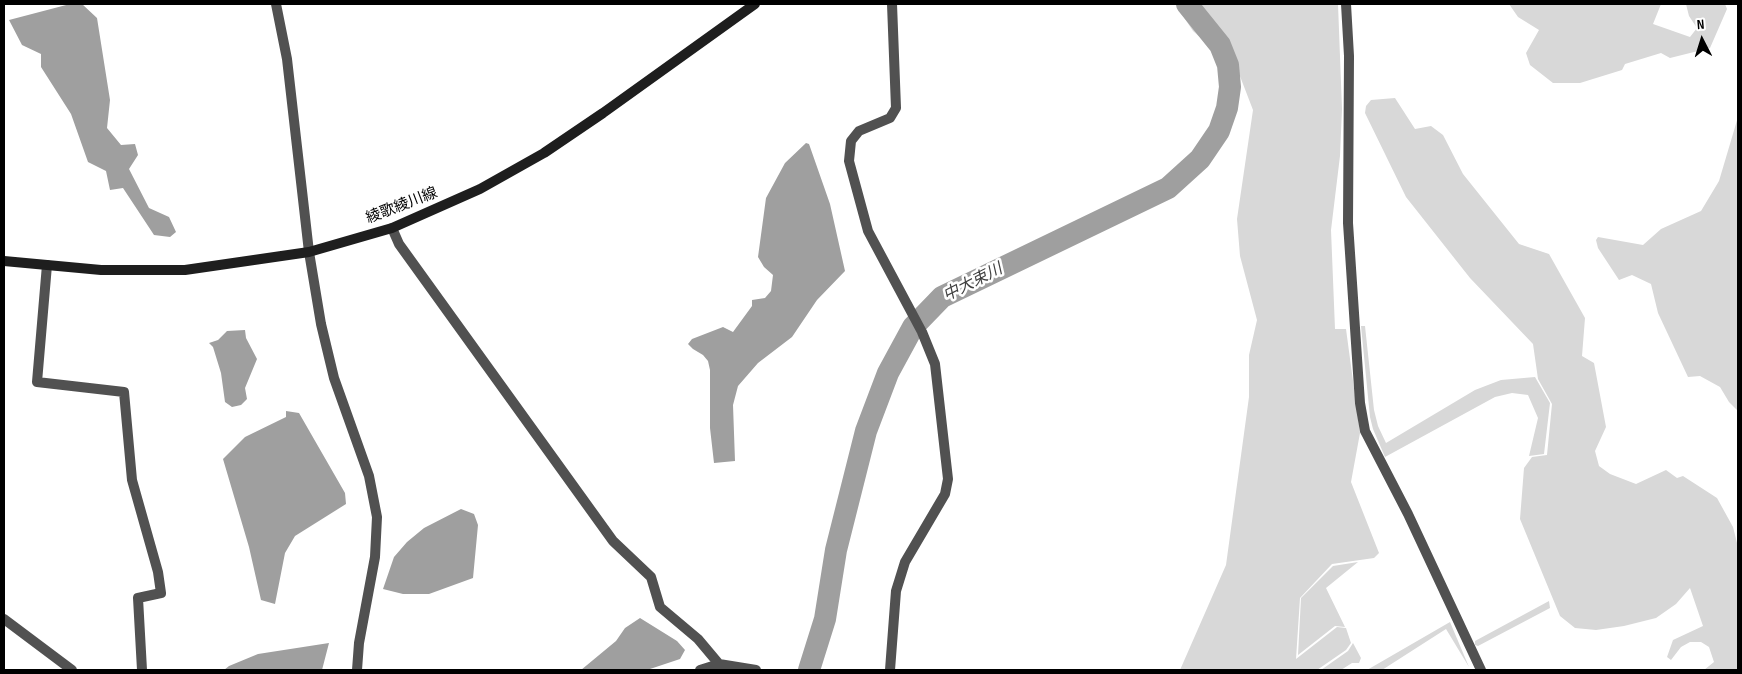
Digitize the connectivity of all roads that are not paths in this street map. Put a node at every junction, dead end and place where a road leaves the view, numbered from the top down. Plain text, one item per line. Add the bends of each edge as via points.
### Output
1 (276, 4) edge
2 (755, 4) edge
3 (892, 4) edge
4 (1346, 4) edge
5 (392, 228) junction
6 (309, 252) junction
7 (4, 261) edge
8 (47, 265) junction
9 (4, 619) edge
10 (718, 667) edge
11 (72, 670) edge
12 (142, 670) edge
13 (357, 670) edge
14 (700, 670) edge
15 (756, 670) edge
16 (890, 670) edge
17 (1481, 670) edge

1 - 6 street via 287,59
2 - 5 main road, 綾歌綾川線 via 544,153 480,189
3 - 16 street via 896,108 890,118 859,131 851,141 849,161 868,231 922,332 935,364 948,479 945,494 905,562 896,592
4 - 17 street via 1349,56 1348,223 1360,403 1365,431
5 - 6 main road, 綾歌綾川線
5 - 10 street via 404,252 613,541 651,577 660,607 698,639
6 - 8 main road, 綾歌綾川線 via 185,270 101,270
6 - 13 street via 334,378 369,476 377,516 375,557
7 - 8 main road, 綾歌綾川線
8 - 12 street via 37,382 124,392 132,480 162,593 138,598
9 - 11 street
10 - 14 street
10 - 15 street

